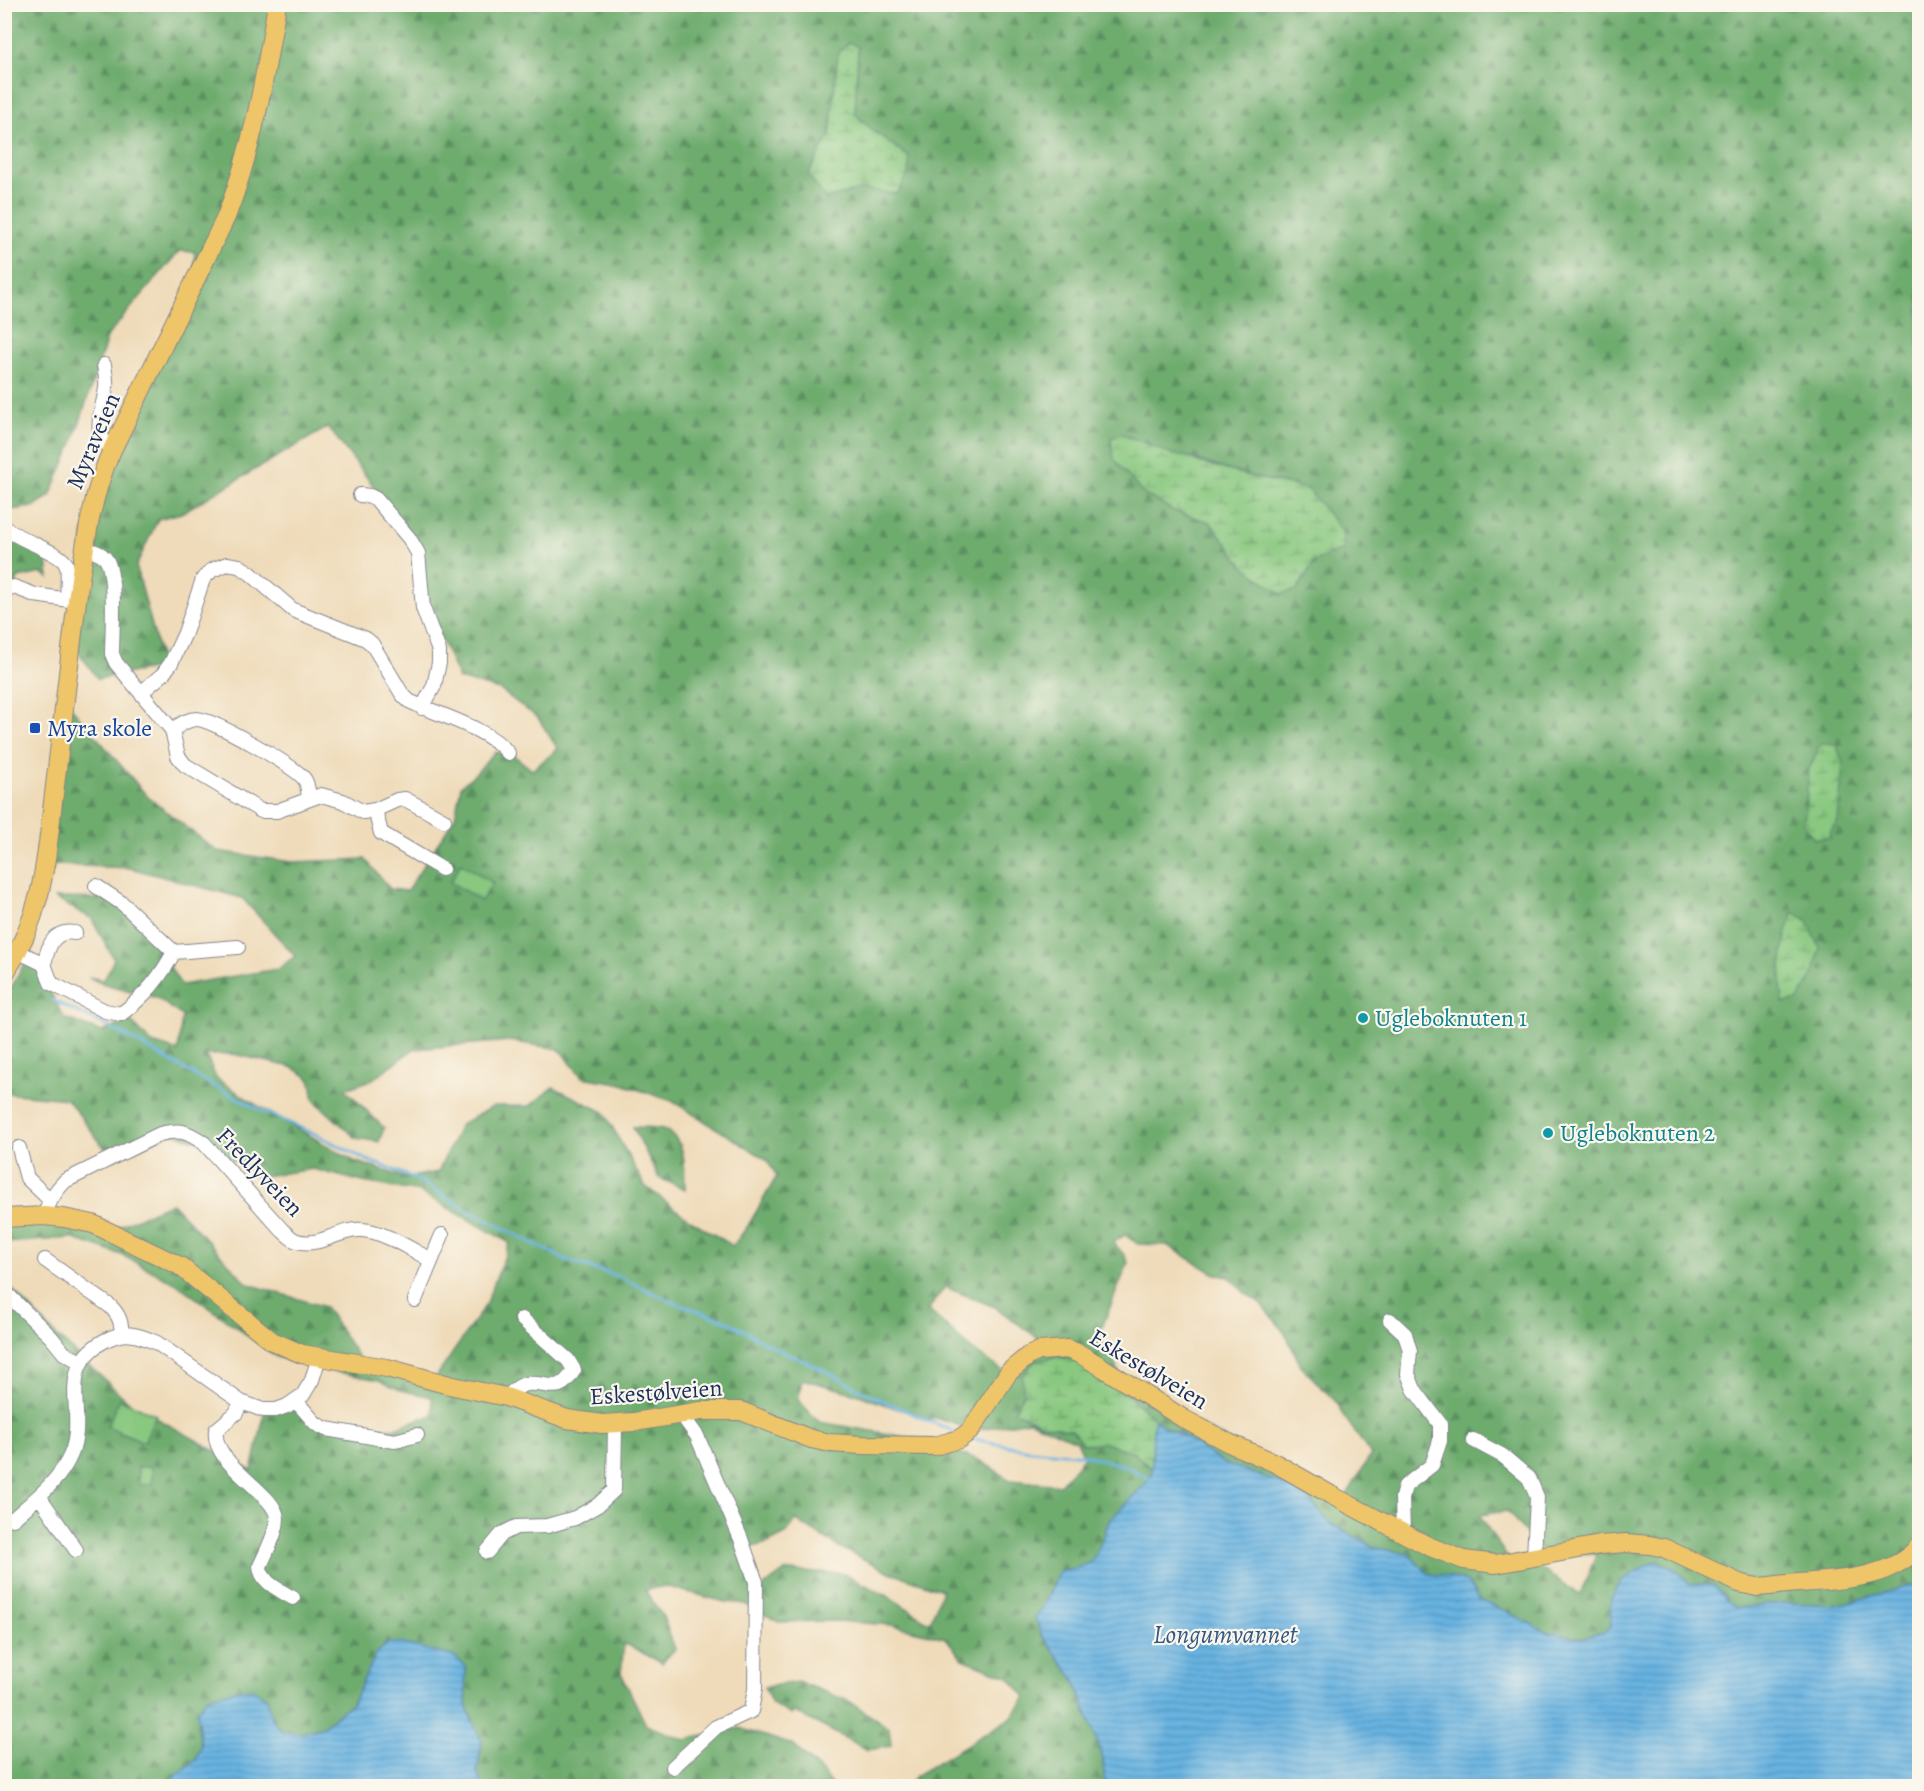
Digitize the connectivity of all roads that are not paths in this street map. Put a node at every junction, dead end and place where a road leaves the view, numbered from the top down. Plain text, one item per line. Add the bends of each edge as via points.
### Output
1 (277, 4) edge
2 (104, 364) dead end
3 (112, 450) junction
4 (360, 495) dead end
5 (4, 527) edge
6 (84, 549) junction
7 (4, 592) edge
8 (73, 603) junction
9 (142, 692) junction
10 (422, 708) junction
11 (172, 730) junction
12 (508, 753) dead end
13 (309, 798) junction
14 (375, 810) junction
15 (444, 820) dead end
16 (442, 869) dead end
17 (96, 886) dead end
18 (75, 933) dead end
19 (238, 947) dead end
20 (19, 952) junction
21 (174, 952) junction
22 (44, 964) junction
23 (4, 975) edge
24 (19, 1148) dead end
25 (47, 1208) junction
26 (4, 1218) edge
27 (442, 1234) dead end
28 (45, 1260) dead end
29 (431, 1260) junction
30 (4, 1291) edge
31 (415, 1300) dead end
32 (522, 1319) dead end
33 (1390, 1320) dead end
34 (122, 1334) junction
35 (319, 1357) junction
36 (81, 1362) junction
37 (506, 1397) junction
38 (296, 1401) junction
39 (241, 1402) junction
40 (681, 1414) junction
41 (615, 1424) junction
42 (417, 1435) dead end
43 (1473, 1440) dead end
44 (39, 1496) junction
45 (13, 1520) dead end
46 (1403, 1533) junction
47 (1920, 1545) edge
48 (76, 1550) dead end
49 (487, 1552) dead end
50 (1534, 1557) junction
51 (293, 1598) dead end
52 (673, 1767) dead end

1 - 3 main road, Myraveien via 256,118 226,217
2 - 3 street via 106,386 99,431
3 - 6 main road, Myraveien via 98,484
4 - 10 street via 376,499 418,554 423,608 439,651 434,686
5 - 8 street via 64,561 66,589
6 - 8 main road, Myraveien
6 - 9 street via 104,556 112,568 112,654
7 - 8 street via 14,587
8 - 20 main road, Myraveien via 47,860 34,914
9 - 10 street via 171,663 203,579 226,564 250,573 293,610 366,639 402,694
9 - 11 street
10 - 12 street via 486,734
11 - 13 street via 189,720 211,722 300,774 307,782
11 - 13 street via 178,756 185,765 261,811 277,811
13 - 14 street via 330,796 363,812
14 - 15 street via 405,799
14 - 16 street via 381,833
17 - 21 street via 123,904
18 - 22 street via 62,932 56,936
19 - 21 street
20 - 22 street
20 - 23 main road, Myraveien
21 - 22 street via 163,973 138,1002 121,1014 105,1011 51,983
24 - 25 street via 27,1178
25 - 26 main road, Eskestølveien
25 - 29 street, Fredlyveien via 56,1189 65,1181 160,1134 177,1130 204,1143 296,1241 325,1240 363,1229
25 - 35 main road, Eskestølveien via 64,1218 93,1224 160,1256 195,1278 272,1341
27 - 29 street
28 - 34 street via 110,1306 118,1314
29 - 31 street
30 - 36 street via 64,1353
32 - 37 street via 574,1370 567,1381 556,1387 527,1384
33 - 46 street via 1405,1334 1410,1351 1408,1374 1414,1389 1440,1424 1440,1441 1432,1465 1405,1486
34 - 36 street via 94,1348
34 - 39 street via 157,1343
35 - 37 main road, Eskestølveien via 387,1368
35 - 38 street via 308,1389
36 - 44 street via 74,1390 77,1421 71,1454
37 - 41 main road, Eskestølveien via 567,1419
38 - 39 street via 276,1410
38 - 42 street via 316,1424 326,1429 394,1441
39 - 51 street via 236,1413 216,1430 215,1437 237,1471 277,1515 261,1573 263,1579
40 - 41 main road, Eskestølveien
40 - 46 main road, Eskestølveien via 741,1411 830,1443 934,1446 964,1435 1018,1364 1039,1351 1067,1349 1184,1419
40 - 52 street via 697,1436 756,1582 755,1689 751,1711 716,1727
41 - 49 street via 614,1490 575,1518 547,1526 516,1527 502,1534
43 - 50 street via 1503,1456 1529,1478 1537,1497
44 - 45 street
44 - 48 street
46 - 50 main road, Eskestølveien via 1464,1560 1488,1564
47 - 50 main road, Eskestølveien via 1893,1566 1862,1576 1757,1587 1650,1545 1600,1545

